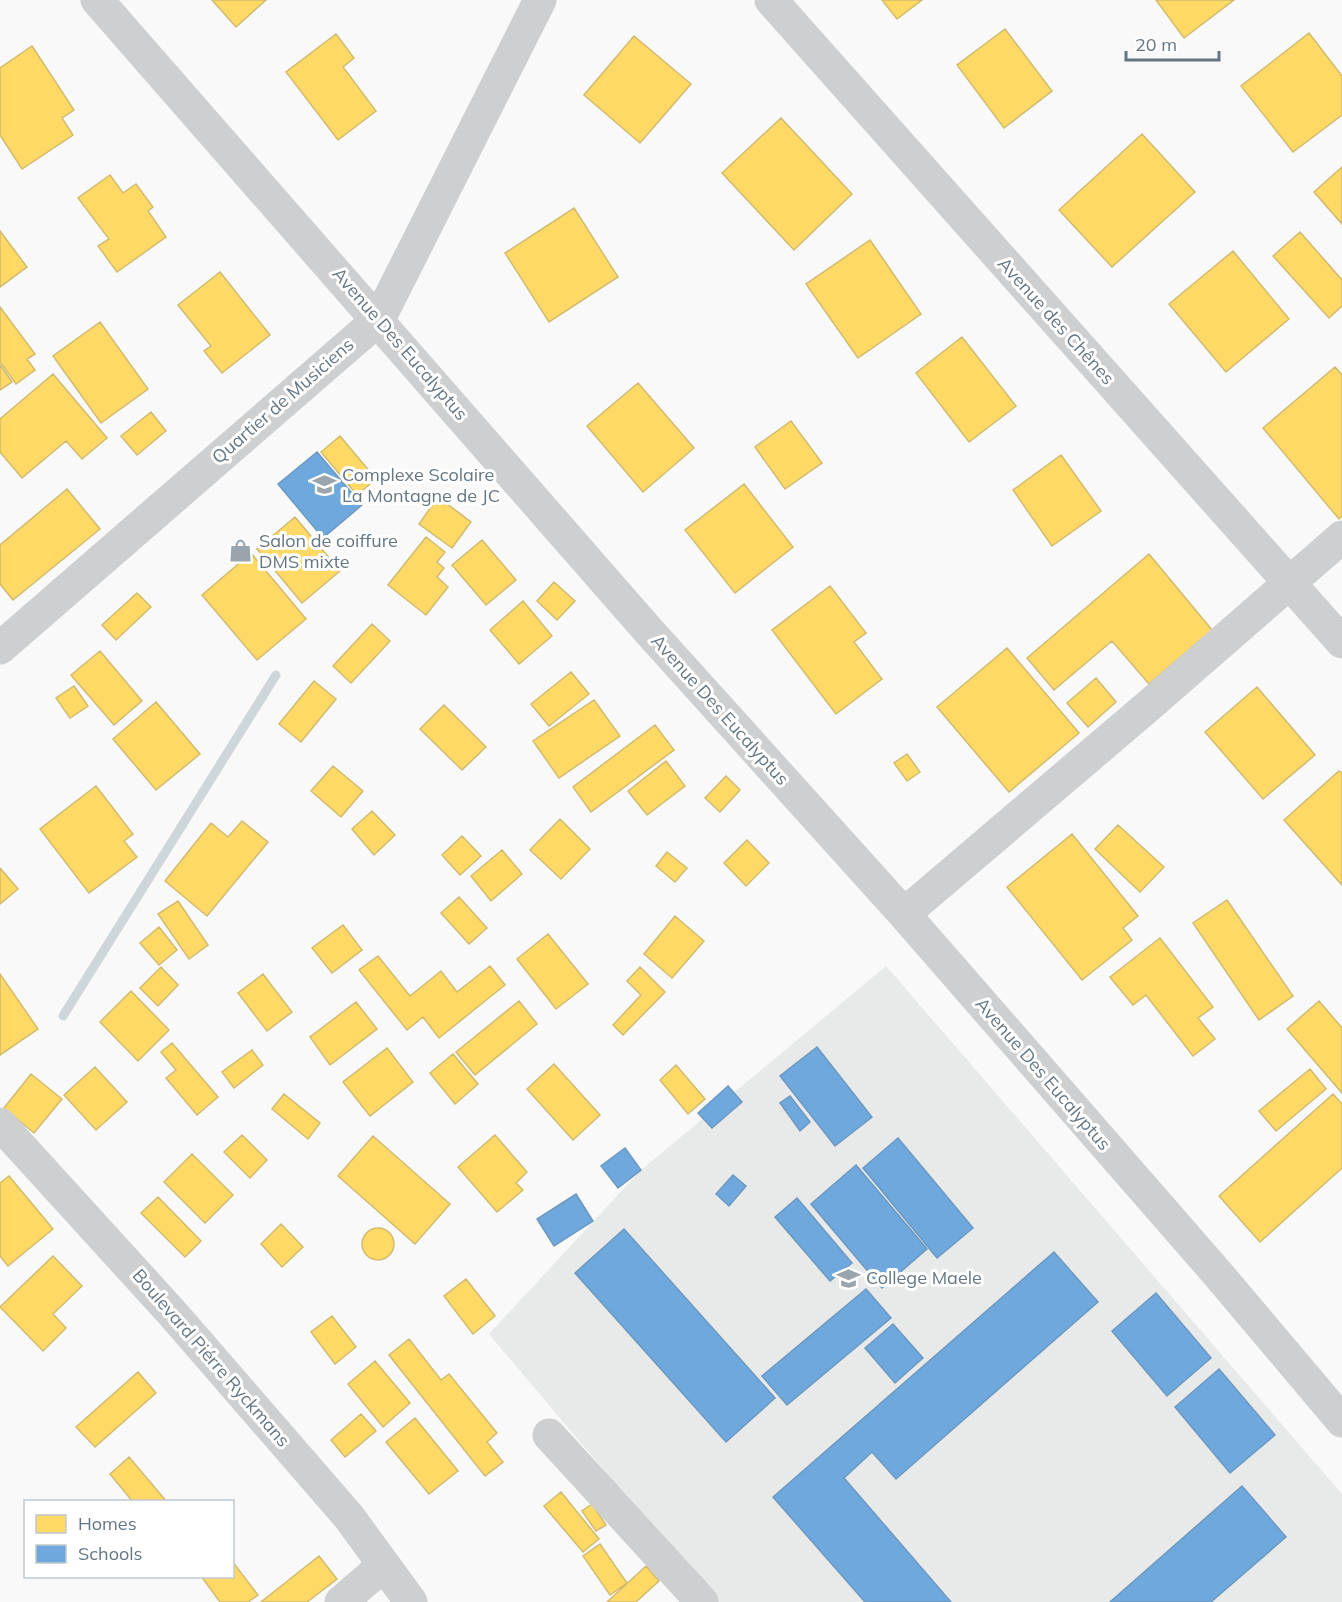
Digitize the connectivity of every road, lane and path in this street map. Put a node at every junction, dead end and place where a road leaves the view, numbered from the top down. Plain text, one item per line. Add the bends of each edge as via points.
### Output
1 (97, 0) edge
2 (540, 0) edge
3 (771, 0) edge
4 (379, 319) junction
5 (1342, 537) edge
6 (1290, 583) junction
7 (1342, 642) edge
8 (0, 648) edge
9 (904, 914) junction
10 (0, 1124) edge
11 (1342, 1421) edge
12 (549, 1435) dead end
13 (384, 1565) junction
14 (341, 1602) edge
15 (411, 1602) edge
16 (702, 1602) edge

1 - 4 street, Avenue Des Eucalyptus
2 - 4 street, Quartier de Musiciens
3 - 6 street, Avenue des Chênes
4 - 8 street, Quartier de Musiciens
4 - 9 street, Avenue Des Eucalyptus via 647,629
5 - 6 street
6 - 7 street, Avenue des Chênes
6 - 9 street
9 - 11 street, Avenue Des Eucalyptus
10 - 13 street, Boulevard Piérre Ryckmans via 173,1314 349,1517
12 - 16 street
13 - 14 street
13 - 15 street, Boulevard Piérre Ryckmans

